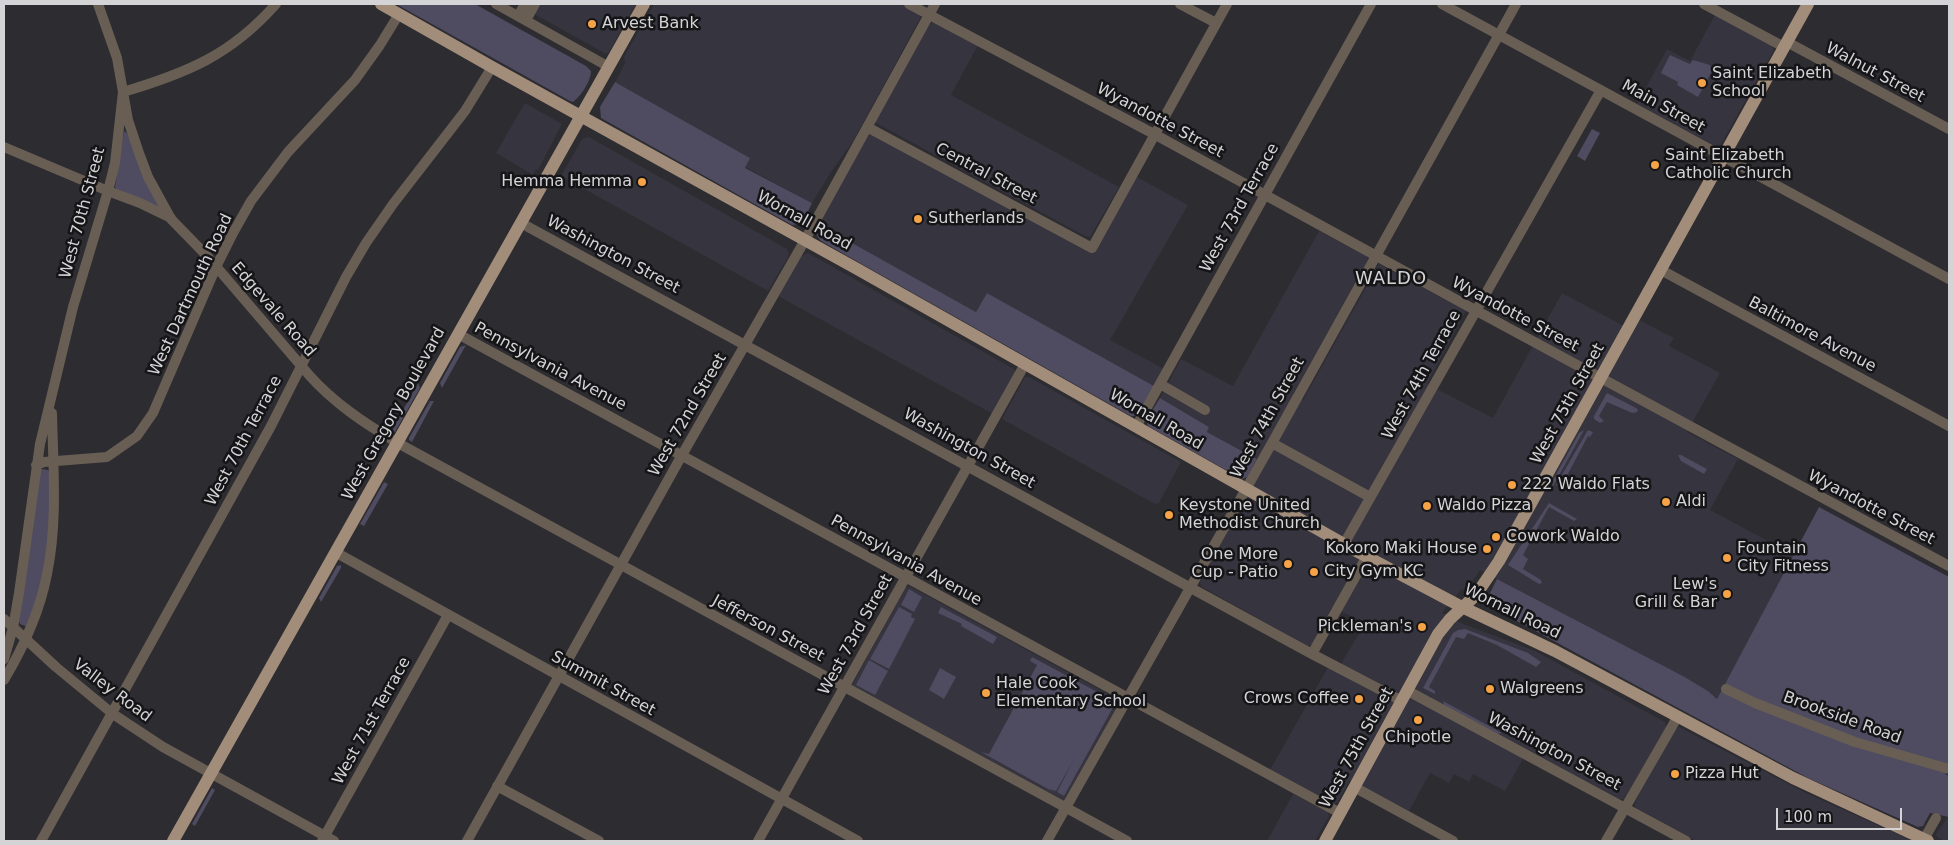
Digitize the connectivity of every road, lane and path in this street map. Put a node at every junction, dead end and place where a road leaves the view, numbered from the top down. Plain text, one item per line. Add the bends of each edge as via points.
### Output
1 (98, 4) edge
2 (276, 4) edge
3 (381, 4) edge
4 (496, 4) edge
5 (525, 4) edge
6 (534, 4) edge
7 (644, 4) edge
8 (909, 4) edge
9 (935, 4) edge
10 (1180, 4) edge
11 (1227, 4) edge
12 (1371, 4) edge
13 (1442, 4) edge
14 (1516, 4) edge
15 (1704, 4) edge
16 (1808, 4) edge
17 (399, 14) junction
18 (929, 14) junction
19 (522, 18) junction
20 (1216, 23) junction
21 (1498, 36) junction
22 (1786, 45) junction
23 (492, 67) junction
24 (609, 67) junction
25 (1601, 90) junction
26 (123, 92) junction
27 (581, 116) junction
28 (867, 127) junction
29 (1949, 129) edge
30 (1154, 134) junction
31 (4, 149) edge
32 (1724, 156) junction
33 (108, 192) junction
34 (1265, 195) junction
35 (171, 219) junction
36 (521, 223) junction
37 (805, 240) junction
38 (1376, 256) junction
39 (216, 267) junction
40 (1661, 270) junction
41 (1949, 280) edge
42 (1475, 310) junction
43 (458, 334) junction
44 (745, 344) junction
45 (1026, 364) junction
46 (301, 365) junction
47 (1601, 378) junction
48 (1160, 384) junction
49 (52, 400) junction
50 (1205, 410) dead end
51 (1949, 426) edge
52 (1136, 427) junction
53 (396, 442) junction
54 (1272, 443) junction
55 (682, 455) junction
56 (54, 461) junction
57 (36, 465) junction
58 (969, 466) junction
59 (1245, 490) junction
60 (1370, 497) junction
61 (1344, 544) junction
62 (335, 552) junction
63 (1367, 556) junction
64 (620, 566) junction
65 (1949, 566) edge
66 (905, 577) junction
67 (1190, 588) junction
68 (1462, 607) junction
69 (448, 615) junction
70 (4, 619) edge
71 (13, 628) junction
72 (26, 639) junction
73 (1312, 654) junction
74 (4, 659) edge
75 (559, 677) junction
76 (4, 680) edge
77 (845, 688) junction
78 (1726, 689) dead end
79 (1405, 696) junction
80 (1128, 699) junction
81 (113, 714) junction
82 (1678, 716) junction
83 (1949, 769) edge
84 (211, 774) junction
85 (498, 786) junction
86 (1354, 787) junction
87 (782, 798) junction
88 (1066, 808) junction
89 (1626, 808) junction
90 (1340, 813) junction
91 (1936, 818) dead end
92 (327, 840) edge
93 (41, 841) edge
94 (173, 841) edge
95 (467, 841) edge
96 (599, 841) edge
97 (758, 841) edge
98 (858, 841) edge
99 (1047, 841) edge
100 (1127, 841) edge
101 (1324, 841) edge
102 (1453, 841) edge
103 (1606, 841) edge
104 (1686, 841) edge
105 (1925, 841) edge

1 - 26 street, Edgevale Road via 117,58
2 - 26 street via 248,32 203,63 178,75
3 - 17 main road, Wornall Road
4 - 19 street
5 - 19 street
6 - 19 street
7 - 24 main road, West Gregory Boulevard
8 - 18 street, Wyandotte Street
9 - 18 street, West 72nd Street
10 - 20 street
11 - 20 street
12 - 34 street, West 73rd Terrace
13 - 21 street, Main Street
14 - 21 street, West 74th Street
15 - 22 street, Walnut Street
16 - 22 main road, West 75th Street
17 - 23 main road, Wornall Road
17 - 39 street, West Dartmouth Road via 355,80 266,180
18 - 28 street, West 72nd Street
18 - 30 street, Wyandotte Street
19 - 24 street
20 - 30 street
21 - 25 street, Main Street
21 - 38 street, West 74th Street
22 - 29 street, Walnut Street
22 - 32 main road, West 75th Street
23 - 27 main road, Wornall Road
23 - 46 street, West 70th Terrace via 464,111 366,243
24 - 27 main road, West Gregory Boulevard
25 - 32 street, Main Street
25 - 42 street, West 74th Terrace
26 - 33 street, West 70th Street
26 - 35 street, Edgevale Road via 128,120 148,177
27 - 36 main road, West Gregory Boulevard
27 - 37 main road, Wornall Road
28 - 30 street, Central Street via 1092,248
28 - 37 street, West 72nd Street
30 - 34 street, Wyandotte Street
31 - 33 street
32 - 40 main road, West 75th Street
32 - 41 street, Main Street
33 - 35 street
33 - 49 street, West 70th Street via 73,308
34 - 38 street, Wyandotte Street
34 - 48 street, West 73rd Terrace
35 - 39 street, Edgevale Road
36 - 43 main road, West Gregory Boulevard
36 - 44 street, Washington Street
37 - 44 street, West 72nd Street
37 - 45 main road, Wornall Road
38 - 42 street, Wyandotte Street
38 - 54 street, West 74th Street
39 - 46 street, Edgevale Road
39 - 56 street, West Dartmouth Road via 153,413 137,436 107,457
40 - 47 main road, West 75th Street
40 - 51 street, Baltimore Avenue
42 - 47 street, Wyandotte Street
42 - 60 street, West 74th Terrace
43 - 53 main road, West Gregory Boulevard
43 - 55 street, Pennsylvania Avenue
44 - 55 street, West 72nd Street
44 - 58 street, Washington Street
45 - 52 main road, Wornall Road
45 - 58 street, West 73rd Street
46 - 53 street, Edgevale Road via 323,390 345,408
46 - 81 street, West 70th Terrace via 271,426
47 - 65 street, Wyandotte Street
47 - 68 main road, West 75th Street via 1499,561 1476,595
48 - 50 street
48 - 52 street, West 73rd Terrace
49 - 56 street, West 70th Street
49 - 57 street, West 70th Street
52 - 59 main road, Wornall Road
53 - 62 main road, West Gregory Boulevard
53 - 64 street, Jefferson Street
54 - 59 street, West 74th Street
54 - 60 street
55 - 64 street, West 72nd Street
55 - 66 street, Pennsylvania Avenue
56 - 57 street, West Dartmouth Road
56 - 72 street, West 70th Street via 53,523 47,574
57 - 71 street, West 70th Street
58 - 66 street, West 73rd Street
58 - 67 street, Washington Street
59 - 61 main road, Wornall Road
59 - 67 street, West 74th Street
60 - 61 street, West 74th Terrace
61 - 63 main road, Wornall Road
62 - 69 street, Summit Street
62 - 84 main road, West Gregory Boulevard
63 - 68 main road, Wornall Road
63 - 73 street
64 - 75 street, West 72nd Street
64 - 77 street, Jefferson Street
66 - 77 street, West 73rd Street
66 - 80 street, Pennsylvania Avenue
67 - 73 street, Washington Street
67 - 80 street, West 74th Street
68 - 79 main road, West 75th Street via 1438,634
68 - 82 main road, Wornall Road via 1555,651
69 - 75 street, Summit Street
69 - 92 street, West 71st Terrace
70 - 71 street, Valley Road
71 - 72 street, Valley Road
71 - 74 street, West 70th Street
72 - 76 street, West 70th Street
72 - 81 street, Valley Road
73 - 79 street, Washington Street
75 - 85 street, West 72nd Street
75 - 87 street, Summit Street
77 - 87 street, West 73rd Street
77 - 88 street, Jefferson Street
78 - 83 street, Brookside Road via 1854,742
79 - 86 main road, West 75th Street
79 - 89 street, Washington Street
80 - 88 street, West 74th Street
80 - 90 street, Pennsylvania Avenue
81 - 84 street, Valley Road
81 - 93 street, West 70th Terrace
82 - 89 street
82 - 105 main road, Wornall Road via 1813,788
84 - 92 street, Valley Road
84 - 94 main road, West Gregory Boulevard
85 - 95 street, West 72nd Street
85 - 96 street
86 - 90 main road, West 75th Street
86 - 102 street
87 - 97 street, West 73rd Street
87 - 98 street, Summit Street
88 - 99 street, West 74th Street
88 - 100 street, Jefferson Street
89 - 103 street
89 - 104 street, Washington Street
90 - 101 main road, West 75th Street
91 - 105 street

